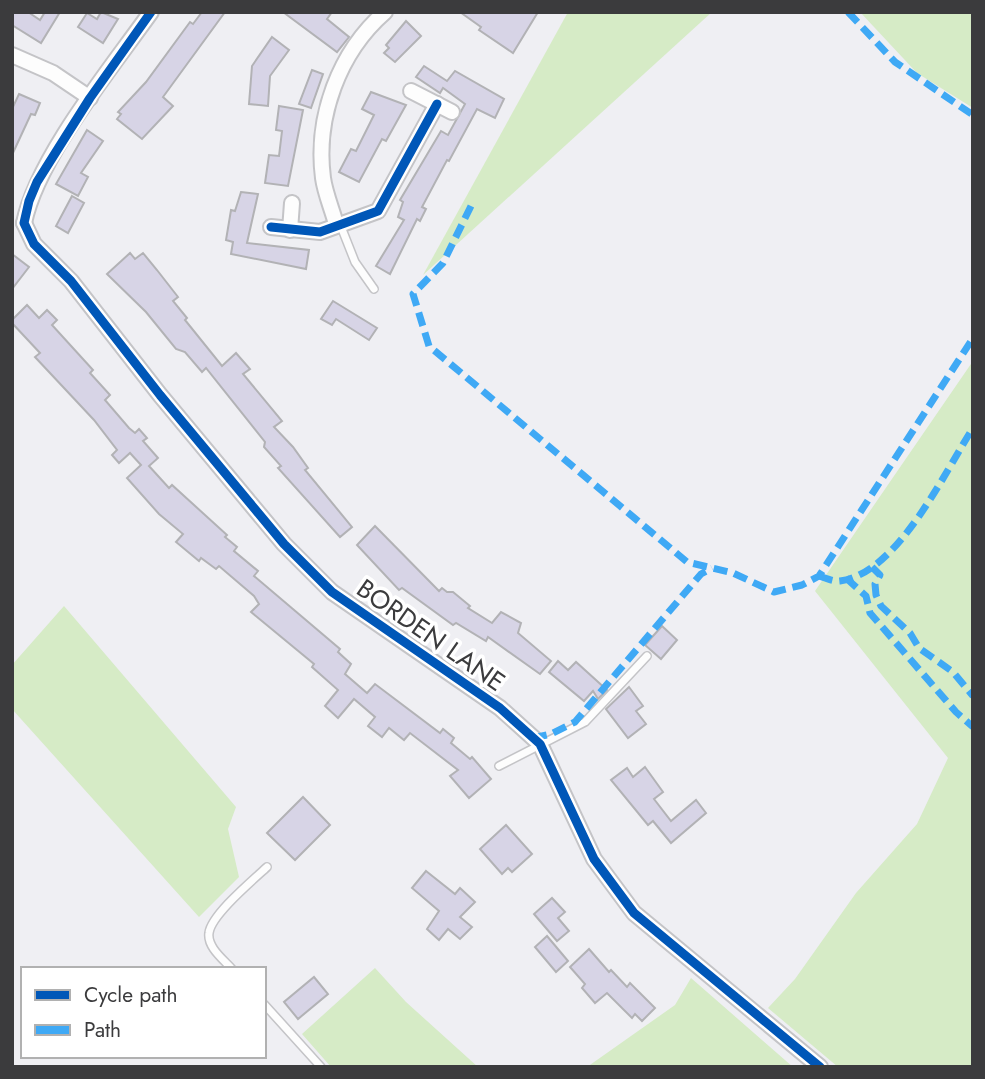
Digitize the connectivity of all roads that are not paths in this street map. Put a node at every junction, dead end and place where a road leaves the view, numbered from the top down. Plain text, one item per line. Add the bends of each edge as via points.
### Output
1 (151, 12) edge
2 (361, 12) edge
3 (380, 17) edge
4 (12, 55) edge
5 (411, 90) dead end
6 (90, 97) junction
7 (437, 104) junction
8 (452, 112) dead end
9 (292, 204) dead end
10 (18, 223) edge
11 (338, 224) junction
12 (271, 227) dead end
13 (290, 230) junction
14 (374, 289) dead end
15 (647, 656) dead end
16 (540, 744) junction
17 (499, 766) dead end
18 (267, 867) dead end
19 (230, 967) edge
20 (266, 1006) edge
21 (321, 1067) edge
22 (820, 1067) edge

1 - 6 street
2 - 3 street
3 - 11 street via 338,73 325,120 323,179
4 - 6 street
5 - 7 street
6 - 10 street via 37,182
7 - 8 street
7 - 11 street via 378,211
9 - 13 street
10 - 16 street, BORDEN LANE via 71,281 284,544 332,592 500,708
11 - 13 street via 320,232
11 - 14 lane via 355,262
12 - 13 street
15 - 16 lane via 585,722
16 - 17 lane
16 - 22 street, BORDEN LANE via 594,859 634,913
18 - 19 lane via 214,921 208,934 212,947
20 - 21 lane

